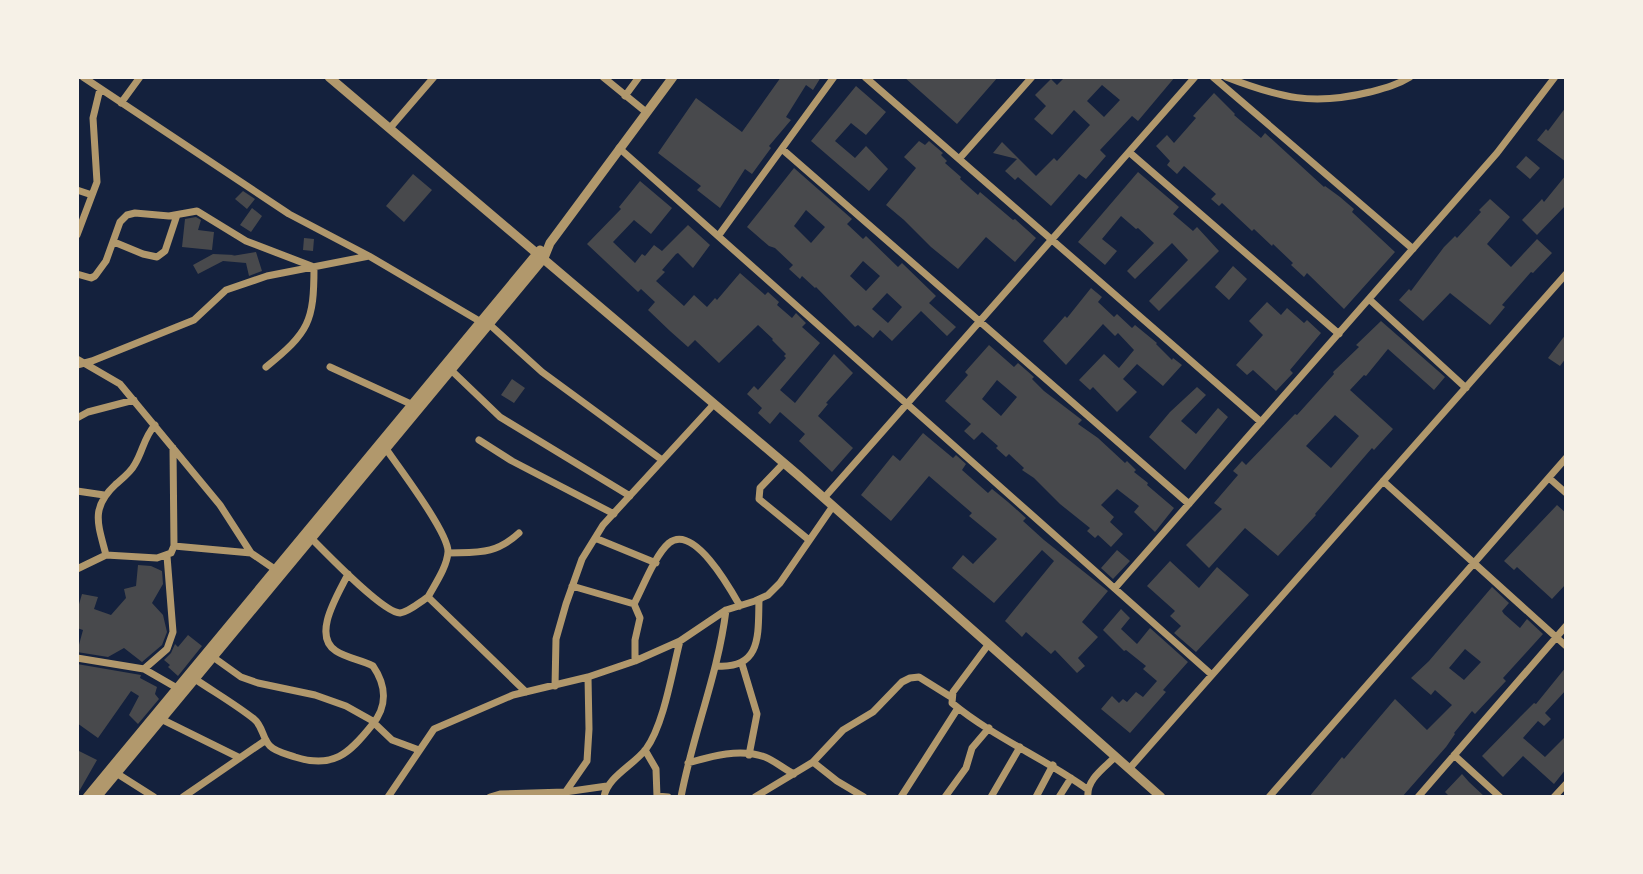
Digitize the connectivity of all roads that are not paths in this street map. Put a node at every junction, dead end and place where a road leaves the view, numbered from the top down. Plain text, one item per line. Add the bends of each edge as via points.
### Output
1 (83, 77) edge
2 (140, 77) edge
3 (329, 77) edge
4 (434, 77) edge
5 (603, 77) edge
6 (639, 77) edge
7 (673, 77) edge
8 (834, 77) edge
9 (865, 77) edge
10 (1031, 77) edge
11 (1195, 77) edge
12 (1213, 77) edge
13 (1226, 77) edge
14 (1410, 77) edge
15 (1555, 77) edge
16 (100, 89) junction
17 (625, 96) junction
18 (121, 103) junction
19 (646, 112) junction
20 (390, 128) junction
21 (619, 148) junction
22 (782, 149) junction
23 (1129, 152) junction
24 (959, 159) junction
25 (77, 190) edge
26 (92, 195) junction
27 (177, 215) junction
28 (77, 235) edge
29 (719, 236) junction
30 (1052, 240) junction
31 (114, 242) junction
32 (1413, 249) junction
33 (369, 256) junction
34 (541, 256) junction
35 (314, 267) junction
36 (77, 274) edge
37 (1566, 274) edge
38 (1369, 299) junction
39 (979, 322) junction
40 (485, 323) junction
41 (1339, 334) junction
42 (79, 362) edge
43 (266, 367) dead end
44 (330, 368) dead end
45 (451, 370) junction
46 (1466, 388) junction
47 (134, 400) junction
48 (908, 402) junction
49 (714, 404) junction
50 (413, 405) junction
51 (77, 418) edge
52 (1261, 422) junction
53 (155, 425) junction
54 (479, 440) dead end
55 (384, 446) junction
56 (173, 447) junction
57 (1566, 458) edge
58 (662, 460) junction
59 (784, 463) junction
60 (1549, 478) junction
61 (1383, 481) junction
62 (77, 491) edge
63 (1566, 493) edge
64 (104, 495) junction
65 (631, 495) junction
66 (824, 498) junction
67 (1189, 504) junction
68 (833, 506) junction
69 (614, 514) junction
70 (519, 533) dead end
71 (309, 536) junction
72 (595, 538) junction
73 (809, 540) junction
74 (174, 546) junction
75 (251, 552) junction
76 (448, 553) junction
77 (106, 555) junction
78 (167, 556) junction
79 (656, 563) junction
80 (1473, 564) junction
81 (77, 569) edge
82 (276, 570) junction
83 (348, 574) junction
84 (572, 586) junction
85 (1115, 587) junction
86 (428, 597) junction
87 (759, 600) junction
88 (634, 604) junction
89 (740, 606) junction
90 (726, 610) junction
91 (1566, 625) edge
92 (1556, 637) junction
93 (680, 641) junction
94 (988, 645) junction
95 (1566, 646) edge
96 (213, 657) junction
97 (77, 658) edge
98 (635, 661) junction
99 (742, 664) junction
100 (717, 666) junction
101 (144, 669) junction
102 (1212, 675) junction
103 (588, 677) junction
104 (195, 679) junction
105 (555, 686) junction
106 (177, 688) junction
107 (526, 692) junction
108 (951, 696) junction
109 (958, 709) junction
110 (161, 719) junction
111 (374, 723) junction
112 (989, 728) junction
113 (266, 740) junction
114 (1020, 747) junction
115 (419, 750) junction
116 (645, 750) junction
117 (749, 755) junction
118 (1454, 755) junction
119 (1115, 757) junction
120 (240, 758) junction
121 (813, 762) junction
122 (688, 763) junction
123 (1053, 765) junction
124 (1129, 769) junction
125 (113, 771) junction
126 (794, 774) junction
127 (1071, 778) junction
128 (1566, 784) edge
129 (607, 786) junction
130 (846, 787) junction
131 (1087, 793) edge
132 (563, 795) edge
133 (657, 796) edge
134 (87, 797) edge
135 (97, 797) edge
136 (154, 797) edge
137 (183, 797) edge
138 (388, 797) edge
139 (489, 797) edge
140 (604, 797) edge
141 (668, 797) edge
142 (681, 797) edge
143 (755, 797) edge
144 (842, 797) edge
145 (864, 797) edge
146 (901, 797) edge
147 (945, 797) edge
148 (990, 797) edge
149 (1036, 797) edge
150 (1059, 797) edge
151 (1161, 797) edge
152 (1269, 797) edge
153 (1418, 797) edge
154 (1500, 797) edge
155 (1554, 797) edge

1 - 16 street
2 - 18 street
3 - 20 street
4 - 20 street
5 - 17 street
6 - 17 street
7 - 19 street
8 - 22 street
9 - 24 street
10 - 24 street
11 - 23 street
12 - 32 street
13 - 14 street via 1274,94 1316,100 1340,99 1397,85
15 - 32 street via 1497,153
16 - 18 street
16 - 26 street via 93,118 97,182
17 - 19 street
18 - 33 street via 289,214
19 - 21 street
20 - 34 street
21 - 29 street
21 - 34 street
22 - 29 street
22 - 39 street
23 - 30 street
23 - 41 street
24 - 30 street
25 - 26 street
26 - 28 street
27 - 31 street via 127,215
27 - 31 street via 165,251 157,257
27 - 35 street via 197,211 246,241
29 - 48 street
30 - 39 street
30 - 52 street
31 - 36 street via 95,276
32 - 38 street
33 - 35 street
33 - 40 street
34 - 40 street
34 - 49 street
35 - 42 street via 226,290 194,320
35 - 43 street via 309,320
37 - 46 street
38 - 41 street
38 - 46 street
39 - 48 street
39 - 67 street
40 - 45 street
40 - 50 street
40 - 58 street via 542,372
41 - 52 street
42 - 47 street via 120,384
44 - 50 street
45 - 55 street
45 - 65 street via 500,417
46 - 61 street
47 - 51 street
47 - 53 street
48 - 66 street
48 - 85 street
49 - 58 street
49 - 59 street
50 - 55 street
52 - 67 street
53 - 56 street
53 - 64 street via 135,466
54 - 69 street
55 - 71 street
55 - 76 street via 436,522
56 - 74 street
56 - 75 street
57 - 60 street
58 - 65 street
59 - 66 street
59 - 73 street via 760,488 759,499
60 - 63 street
60 - 80 street
61 - 80 street
61 - 102 street
62 - 64 street
64 - 77 street via 98,510
65 - 69 street
66 - 68 street
67 - 85 street
68 - 73 street
68 - 94 street
69 - 72 street
70 - 76 street via 492,550
71 - 82 street
71 - 83 street
71 - 96 street
72 - 79 street
72 - 84 street
73 - 87 street via 780,583
74 - 75 street
74 - 78 street
75 - 82 street
76 - 86 street
77 - 78 street
77 - 81 street
78 - 101 street via 173,632 167,649
79 - 88 street
79 - 89 street via 671,541 688,542 706,554
80 - 92 street
80 - 152 street
82 - 106 street
83 - 86 street via 393,612 405,612
83 - 111 street via 330,612 326,634 336,651 373,666 378,674 384,698
84 - 88 street
84 - 105 street via 556,639
85 - 102 street
86 - 107 street
87 - 89 street
87 - 99 street via 758,632
88 - 98 street via 640,618
89 - 90 street
90 - 93 street
90 - 100 street
91 - 92 street
92 - 95 street
92 - 118 street
93 - 98 street
93 - 116 street via 656,732
94 - 108 street
94 - 119 street
96 - 104 street
96 - 111 street via 241,677 315,695
97 - 101 street
98 - 103 street
99 - 100 street
99 - 117 street via 757,714
100 - 122 street
101 - 106 street
102 - 124 street
103 - 105 street
103 - 132 street via 586,761
104 - 110 street
104 - 113 street via 255,720
105 - 107 street
106 - 125 street
107 - 115 street via 434,729
108 - 109 street
108 - 121 street via 919,677 910,678 873,712 843,730
109 - 112 street
109 - 146 street
110 - 120 street
110 - 125 street
111 - 113 street via 344,754 327,762 282,753
111 - 115 street via 392,740
112 - 114 street
112 - 147 street via 972,748 966,768
113 - 120 street
114 - 123 street
114 - 148 street
115 - 138 street
116 - 129 street
116 - 133 street via 656,769
117 - 122 street via 721,754
117 - 126 street via 764,757
118 - 153 street
118 - 154 street
119 - 124 street
119 - 131 street via 1090,782
120 - 137 street
121 - 126 street
121 - 130 street
122 - 142 street
123 - 127 street
123 - 149 street
124 - 151 street
125 - 134 street
125 - 135 street
125 - 136 street
126 - 143 street
127 - 131 street
127 - 150 street
128 - 155 street
129 - 132 street
129 - 140 street
130 - 144 street
130 - 145 street
132 - 139 street
133 - 141 street

